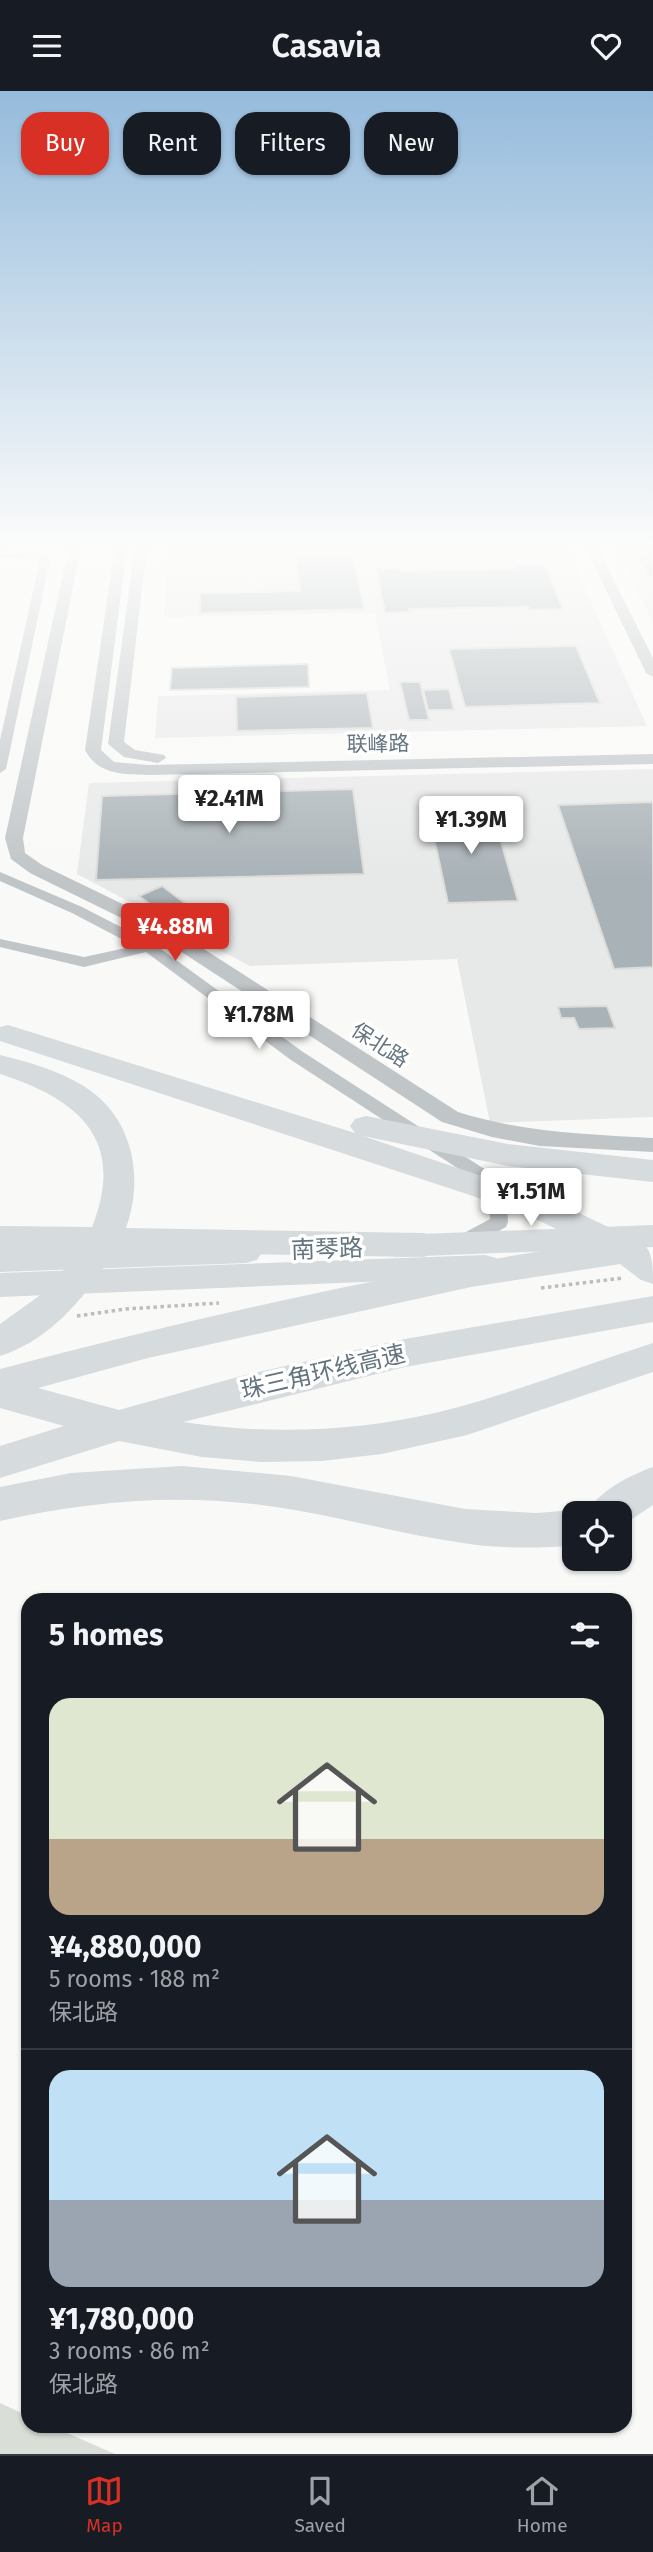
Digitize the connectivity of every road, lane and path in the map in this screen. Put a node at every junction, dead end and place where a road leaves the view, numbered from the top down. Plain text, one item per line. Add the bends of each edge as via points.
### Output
1 (24, 657) edge
2 (52, 657) edge
3 (106, 657) edge
4 (127, 657) edge
5 (645, 657) edge
6 (653, 673) edge
7 (0, 689) edge
8 (17, 689) junction
9 (653, 746) edge
10 (653, 759) edge
11 (0, 769) edge
12 (0, 876) edge
13 (0, 943) edge
14 (149, 947) junction
15 (4, 1033) edge
16 (60, 1059) junction
17 (0, 1064) edge
18 (653, 1145) edge
19 (653, 1171) edge
20 (497, 1185) junction
21 (653, 1236) edge
22 (0, 1238) edge
23 (585, 1238) junction
24 (461, 1243) junction
25 (423, 1245) junction
26 (653, 1247) edge
27 (653, 1260) edge
28 (0, 1261) edge
29 (653, 1271) edge
30 (0, 1285) edge
31 (653, 1310) edge
32 (0, 1342) edge
33 (653, 1357) edge
34 (0, 1384) edge
35 (0, 1393) edge
36 (0, 1462) edge
37 (653, 1484) edge
38 (626, 1501) edge
39 (0, 1503) edge
40 (653, 1505) edge
41 (632, 1514) edge
42 (562, 1529) edge

1 - 8 street
2 - 18 street, 保北路 via 14,838 17,855 36,869 161,930 450,1117 540,1139
3 - 10 street, 联峰路 via 93,750 104,764 121,769
4 - 9 street, 联峰路 via 116,744 130,754 148,758
5 - 6 street
7 - 8 street
8 - 11 street
12 - 14 street
13 - 14 street via 84,962
14 - 20 street via 298,1056
15 - 16 highway
16 - 17 highway
16 - 19 highway via 196,1077 353,1123 474,1151
16 - 29 highway via 257,1112 484,1189 585,1228
16 - 32 highway via 118,1151 121,1194 110,1229 73,1286 37,1319
20 - 23 street
20 - 24 street via 499,1222
21 - 23 main road, 南琴路
22 - 25 highway
23 - 24 main road, 南琴路
24 - 25 main road, 南琴路
25 - 28 main road, 南琴路
26 - 34 highway via 457,1276 148,1343
27 - 30 main road, 南琴路
31 - 36 highway, 珠三角环线高速 via 337,1366 201,1400
33 - 35 highway via 441,1426 313,1445 202,1441
37 - 38 highway
39 - 42 highway via 84,1489 207,1483 288,1492 460,1527 522,1532
40 - 41 highway

